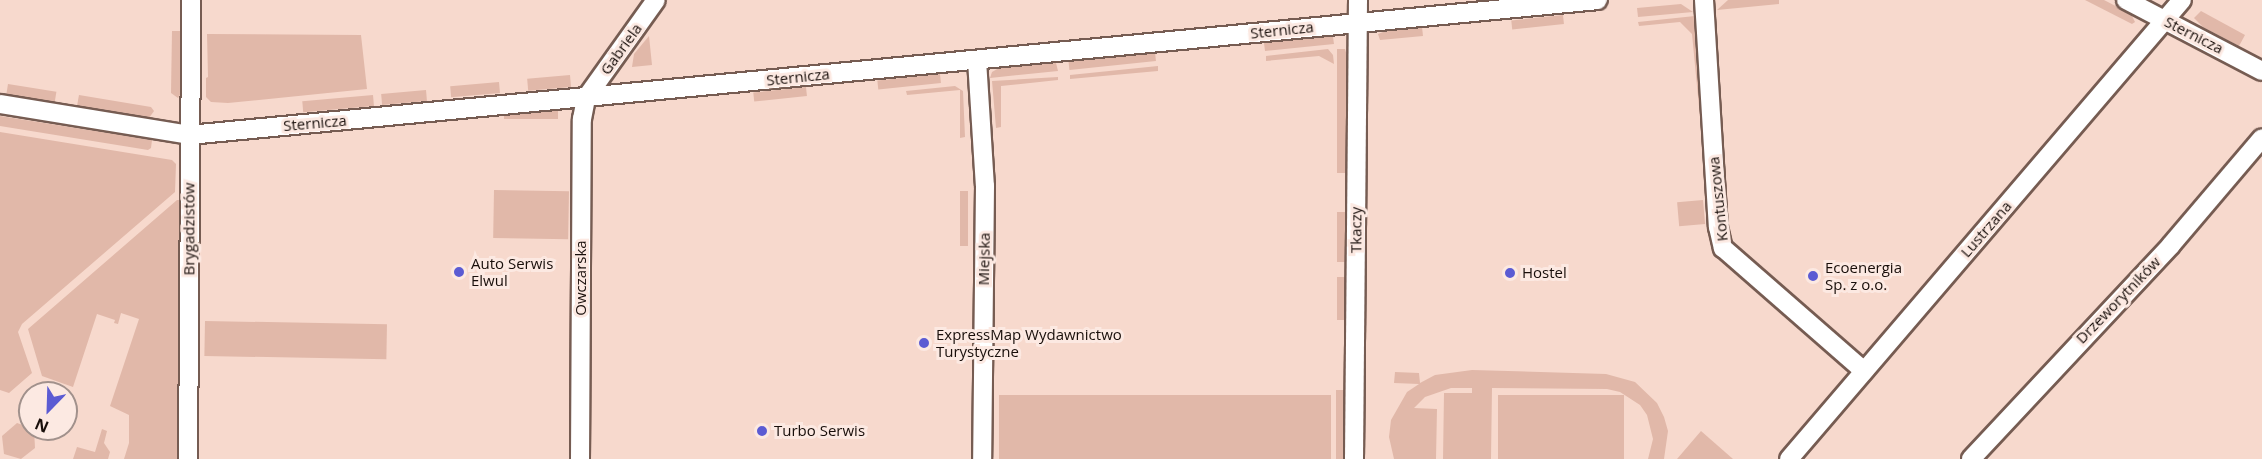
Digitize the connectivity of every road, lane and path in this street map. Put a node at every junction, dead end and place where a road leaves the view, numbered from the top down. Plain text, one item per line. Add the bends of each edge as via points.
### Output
1 (191, 0) edge
2 (656, 0) edge
3 (1358, 0) edge
4 (1598, 0) edge
5 (1704, 0) edge
6 (2126, 0) edge
7 (2182, 0) edge
8 (2166, 21) junction
9 (1358, 22) junction
10 (976, 60) junction
11 (2262, 71) edge
12 (586, 98) junction
13 (0, 104) edge
14 (189, 135) junction
15 (2262, 138) edge
16 (1864, 371) junction
17 (188, 459) edge
18 (580, 459) edge
19 (982, 459) edge
20 (1354, 459) edge
21 (1789, 459) edge
22 (1971, 459) edge

1 - 14 street, Brygadzistów
2 - 12 street, Gabriela
3 - 9 street, Tkaczy
4 - 9 street, Sternicza
5 - 16 street, Kontuszowa via 1718,227 1723,248
6 - 8 street, Sternicza
7 - 8 street, Lustrzana
8 - 11 street, Sternicza
8 - 16 street, Lustrzana
9 - 10 street, Sternicza
9 - 20 street, Tkaczy
10 - 12 street, Sternicza
10 - 19 street, Miejska via 985,186
12 - 14 street, Sternicza
12 - 18 street, Owczarska via 582,119
13 - 14 street, Sternicza
14 - 17 street, Brygadzistów
15 - 22 street, Drzeworytników via 2171,245
16 - 21 street, Lustrzana

